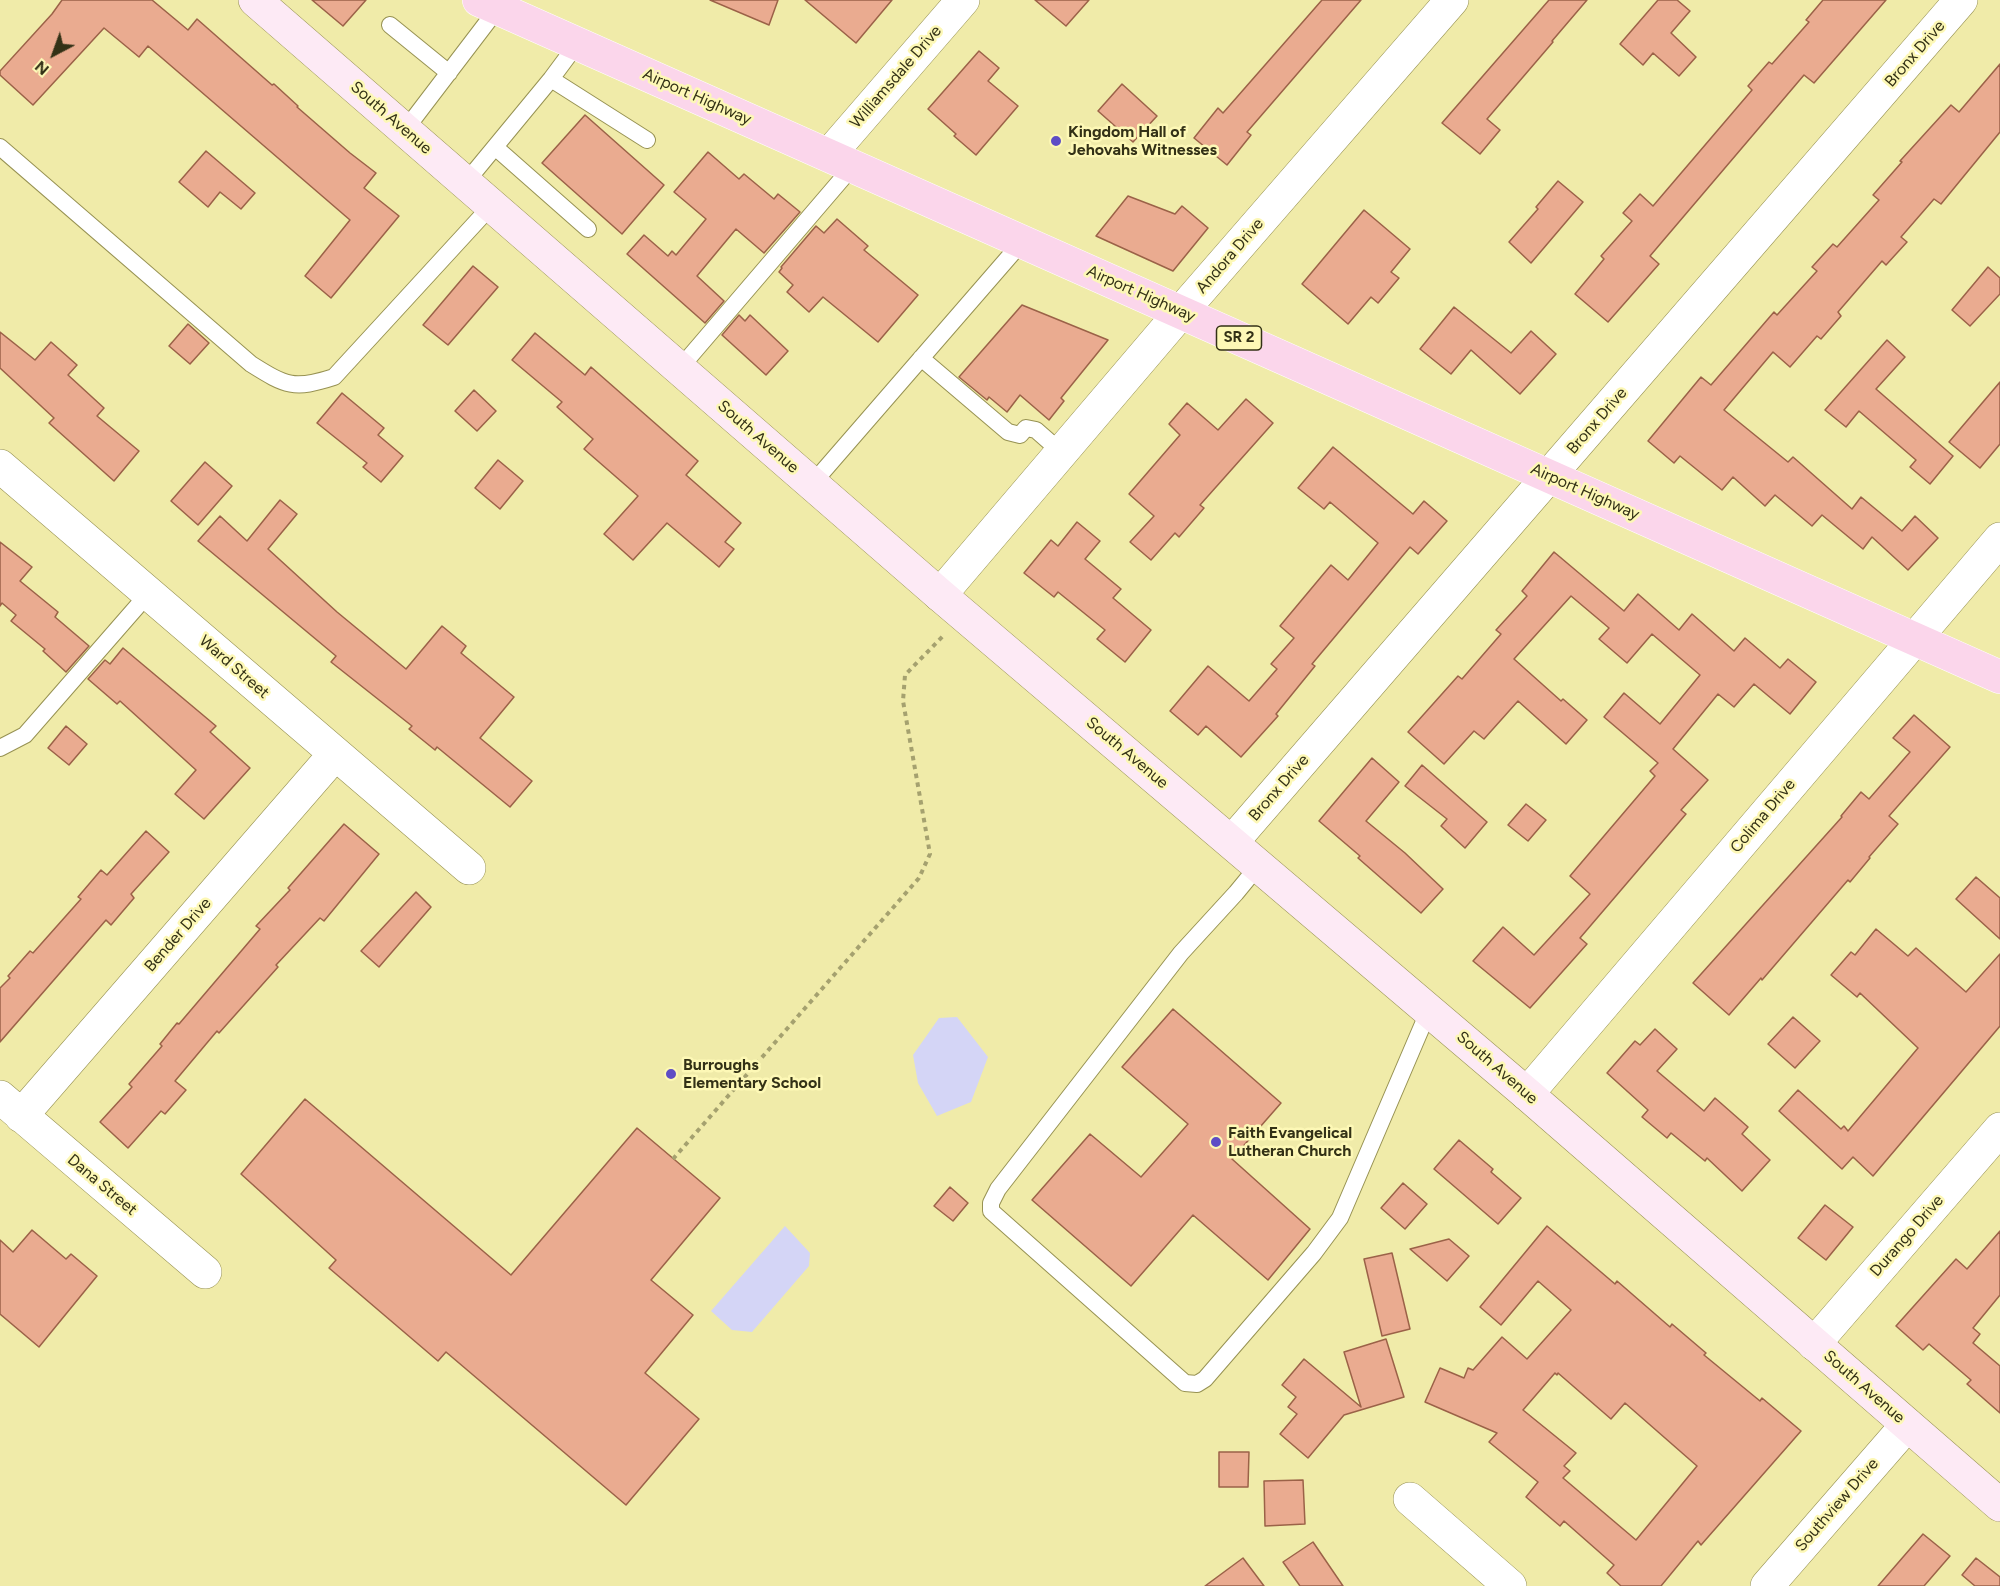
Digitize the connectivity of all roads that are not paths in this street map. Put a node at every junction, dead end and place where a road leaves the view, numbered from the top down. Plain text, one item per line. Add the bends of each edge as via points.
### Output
1 (255, 0) edge
2 (963, 0) edge
3 (1452, 0) edge
4 (1961, 0) edge
5 (488, 4) edge
6 (390, 25) dead end
7 (577, 44) junction
8 (449, 73) junction
9 (551, 79) junction
10 (405, 130) junction
11 (647, 140) dead end
12 (0, 147) edge
13 (495, 147) junction
14 (841, 160) junction
15 (466, 182) junction
16 (492, 205) junction
17 (588, 229) dead end
18 (1022, 242) junction
19 (1181, 312) junction
20 (921, 358) junction
21 (680, 369) junction
22 (1062, 452) junction
23 (0, 466) edge
24 (1549, 477) junction
25 (812, 484) junction
26 (2000, 539) edge
27 (148, 594) junction
28 (951, 605) junction
29 (1914, 638) junction
30 (2000, 677) edge
31 (0, 748) edge
32 (335, 754) junction
33 (1232, 842) junction
34 (1259, 865) junction
35 (470, 868) dead end
36 (1429, 1010) junction
37 (1527, 1094) junction
38 (11, 1107) edge
39 (2000, 1129) edge
40 (205, 1272) dead end
41 (1814, 1344) junction
42 (1907, 1425) junction
43 (1410, 1499) dead end
44 (2000, 1505) edge
45 (1510, 1586) edge
46 (1767, 1586) edge

1 - 10 street, South Avenue
2 - 14 street, Williamsdale Drive
3 - 19 street, Andora Drive
4 - 24 street, Bronx Drive
5 - 7 main road, Airport Highway / SR 2
5 - 8 lane
6 - 8 lane
7 - 9 lane
7 - 14 main road, Airport Highway / SR 2
8 - 10 lane
9 - 11 lane
9 - 13 lane
10 - 15 street, South Avenue
12 - 16 lane via 251,364 296,386 334,377
13 - 15 lane
13 - 17 lane
14 - 18 main road, Airport Highway / SR 2
14 - 21 lane
15 - 16 street, South Avenue
16 - 21 street, South Avenue
18 - 19 main road, Airport Highway / SR 2
18 - 20 lane
19 - 22 street, Andora Drive
19 - 24 main road, Airport Highway / SR 2
20 - 22 lane via 1008,432 1020,435 1026,428 1036,430
20 - 25 lane
21 - 25 street, South Avenue
22 - 28 street, Andora Drive
23 - 27 street, Ward Street
24 - 29 main road, Airport Highway / SR 2
24 - 33 street, Bronx Drive
25 - 28 street, South Avenue
26 - 29 street, Colima Drive
27 - 31 lane via 25,735
27 - 32 street, Ward Street
28 - 33 street, South Avenue
29 - 30 main road, Airport Highway / SR 2
29 - 37 street, Colima Drive
32 - 35 street, Ward Street
32 - 38 street, Bender Drive
33 - 34 street, South Avenue
34 - 36 street, South Avenue
34 - 36 lane via 1113,1038 991,1203 991,1211 1185,1383 1197,1384 1205,1379 1340,1218
36 - 37 street, South Avenue
37 - 41 street, South Avenue
38 - 40 street, Dana Street
39 - 41 street, Durango Drive
41 - 42 street, South Avenue
42 - 44 street, South Avenue
42 - 46 street, Southview Drive
43 - 45 street

